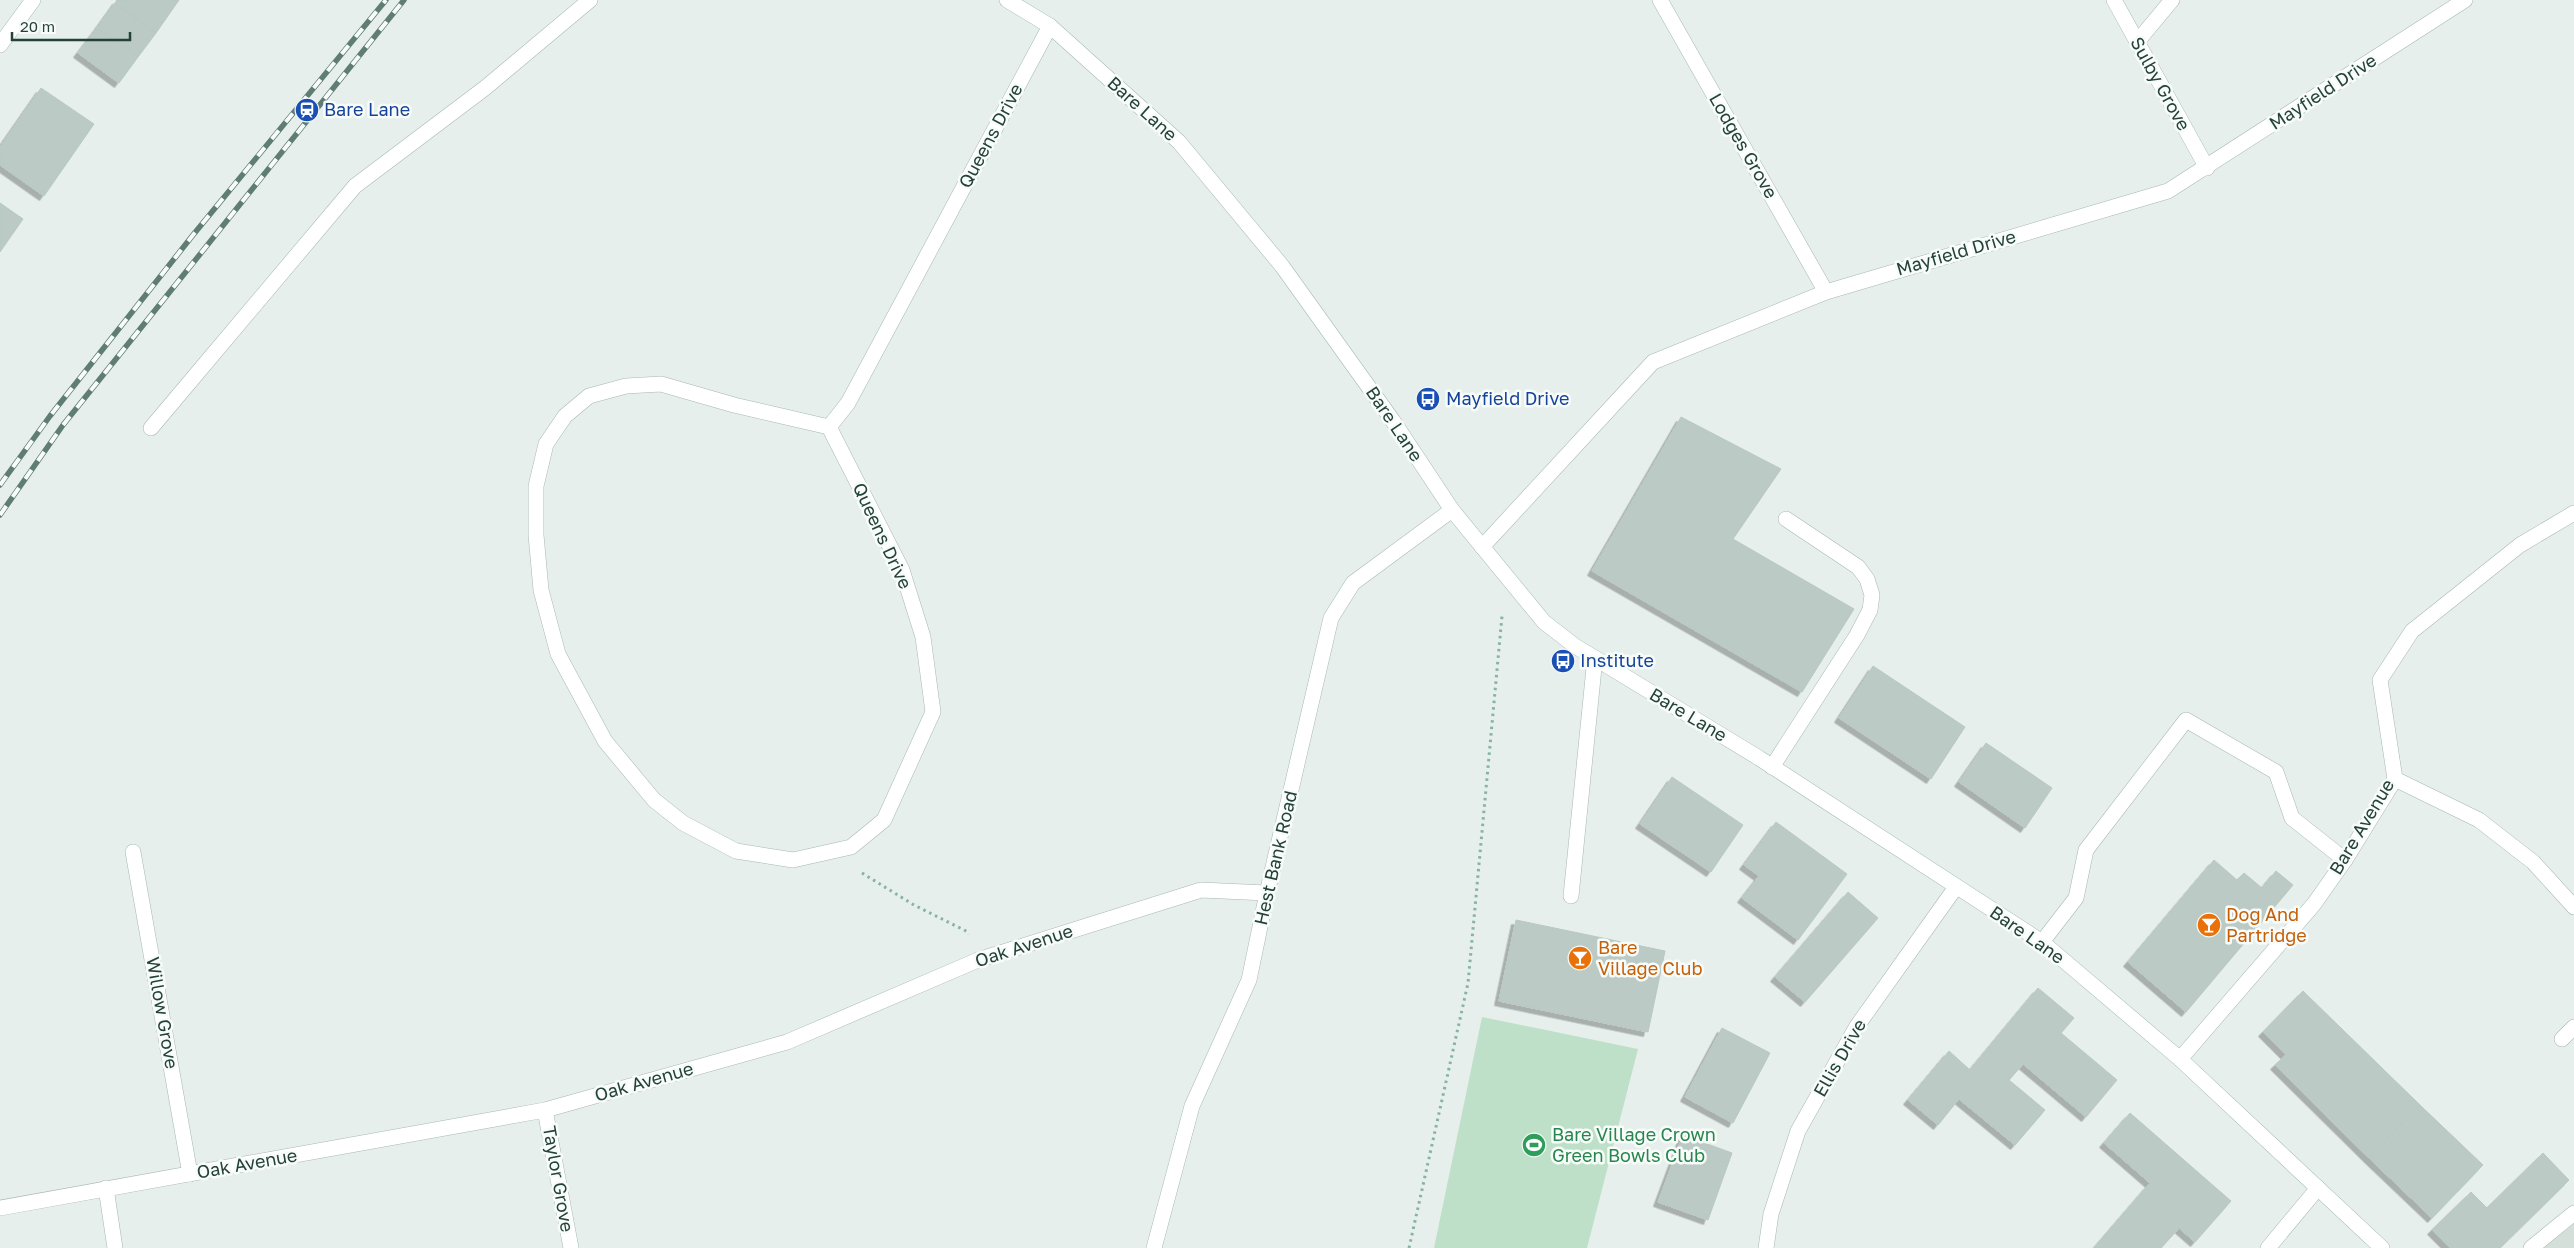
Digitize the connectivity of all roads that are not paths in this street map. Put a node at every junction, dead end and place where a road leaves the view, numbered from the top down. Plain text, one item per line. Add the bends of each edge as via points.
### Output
1 (32, 0) edge
2 (590, 0) edge
3 (1008, 0) edge
4 (1660, 0) edge
5 (2114, 0) edge
6 (2172, 0) edge
7 (2465, 0) edge
8 (1050, 26) junction
9 (2137, 42) junction
10 (0, 45) edge
11 (2207, 168) junction
12 (1826, 292) junction
13 (152, 428) dead end
14 (829, 428) junction
15 (1452, 510) junction
16 (2574, 513) edge
17 (1786, 519) dead end
18 (1482, 547) junction
19 (1594, 658) junction
20 (1772, 767) junction
21 (2395, 779) junction
22 (133, 852) dead end
23 (2345, 860) junction
24 (1956, 887) junction
25 (1267, 893) junction
26 (1572, 896) dead end
27 (2574, 906) edge
28 (2042, 942) junction
29 (2574, 1027) edge
30 (2562, 1039) dead end
31 (2180, 1059) junction
32 (546, 1110) junction
33 (190, 1174) junction
34 (106, 1188) junction
35 (2318, 1188) junction
36 (0, 1208) edge
37 (2574, 1212) edge
38 (115, 1248) edge
39 (571, 1248) edge
40 (1154, 1248) edge
41 (1766, 1248) edge
42 (2268, 1248) edge
43 (2382, 1248) edge
44 (2531, 1248) edge

1 - 10 street
2 - 13 street via 484,88 356,186
3 - 8 street, Bare Lane
4 - 12 street, Lodges Grove
5 - 9 street, Sulby Grove
6 - 9 street
7 - 11 street, Mayfield Drive
8 - 14 street, Queens Drive via 848,404
8 - 15 street, Bare Lane via 1179,142 1264,244 1393,421
9 - 11 street, Sulby Grove
11 - 12 street, Mayfield Drive via 2168,191
12 - 18 street, Mayfield Drive via 1653,362
14 - 14 street, Queens Drive via 902,570 923,637 933,712 884,820 851,847 793,860 736,852 683,823 654,800 605,741 558,654 541,590 536,486 546,444 565,416 589,396 626,386 661,384
15 - 18 street, Bare Lane
15 - 25 street, Hest Bank Road via 1353,583 1331,618
16 - 21 street, Bare Avenue via 2520,545 2412,631 2380,680
17 - 20 street via 1858,567 1867,579 1872,595 1870,610
18 - 19 street, Bare Lane via 1544,622
19 - 20 street, Bare Lane
19 - 26 street
20 - 24 street, Bare Lane
21 - 23 street, Bare Avenue
21 - 27 street via 2479,820 2532,862
22 - 33 street, Willow Grove
23 - 28 street via 2292,818 2276,772 2186,720 2086,850 2076,898
23 - 31 street, Bare Avenue via 2314,904
24 - 28 street, Bare Lane
24 - 41 street, Ellis Drive via 1857,1026 1798,1131 1771,1214
25 - 32 street, Oak Avenue via 1201,890 978,960 787,1042
25 - 40 street, Hest Bank Road via 1249,980 1192,1106
28 - 31 street, Bare Lane
29 - 30 street
31 - 35 street, Bare Lane
32 - 33 street, Oak Avenue
32 - 39 street, Taylor Grove
33 - 34 street, Oak Avenue
34 - 36 street, Oak Avenue
34 - 38 street
35 - 42 street
35 - 43 street, Bare Lane
37 - 44 street

